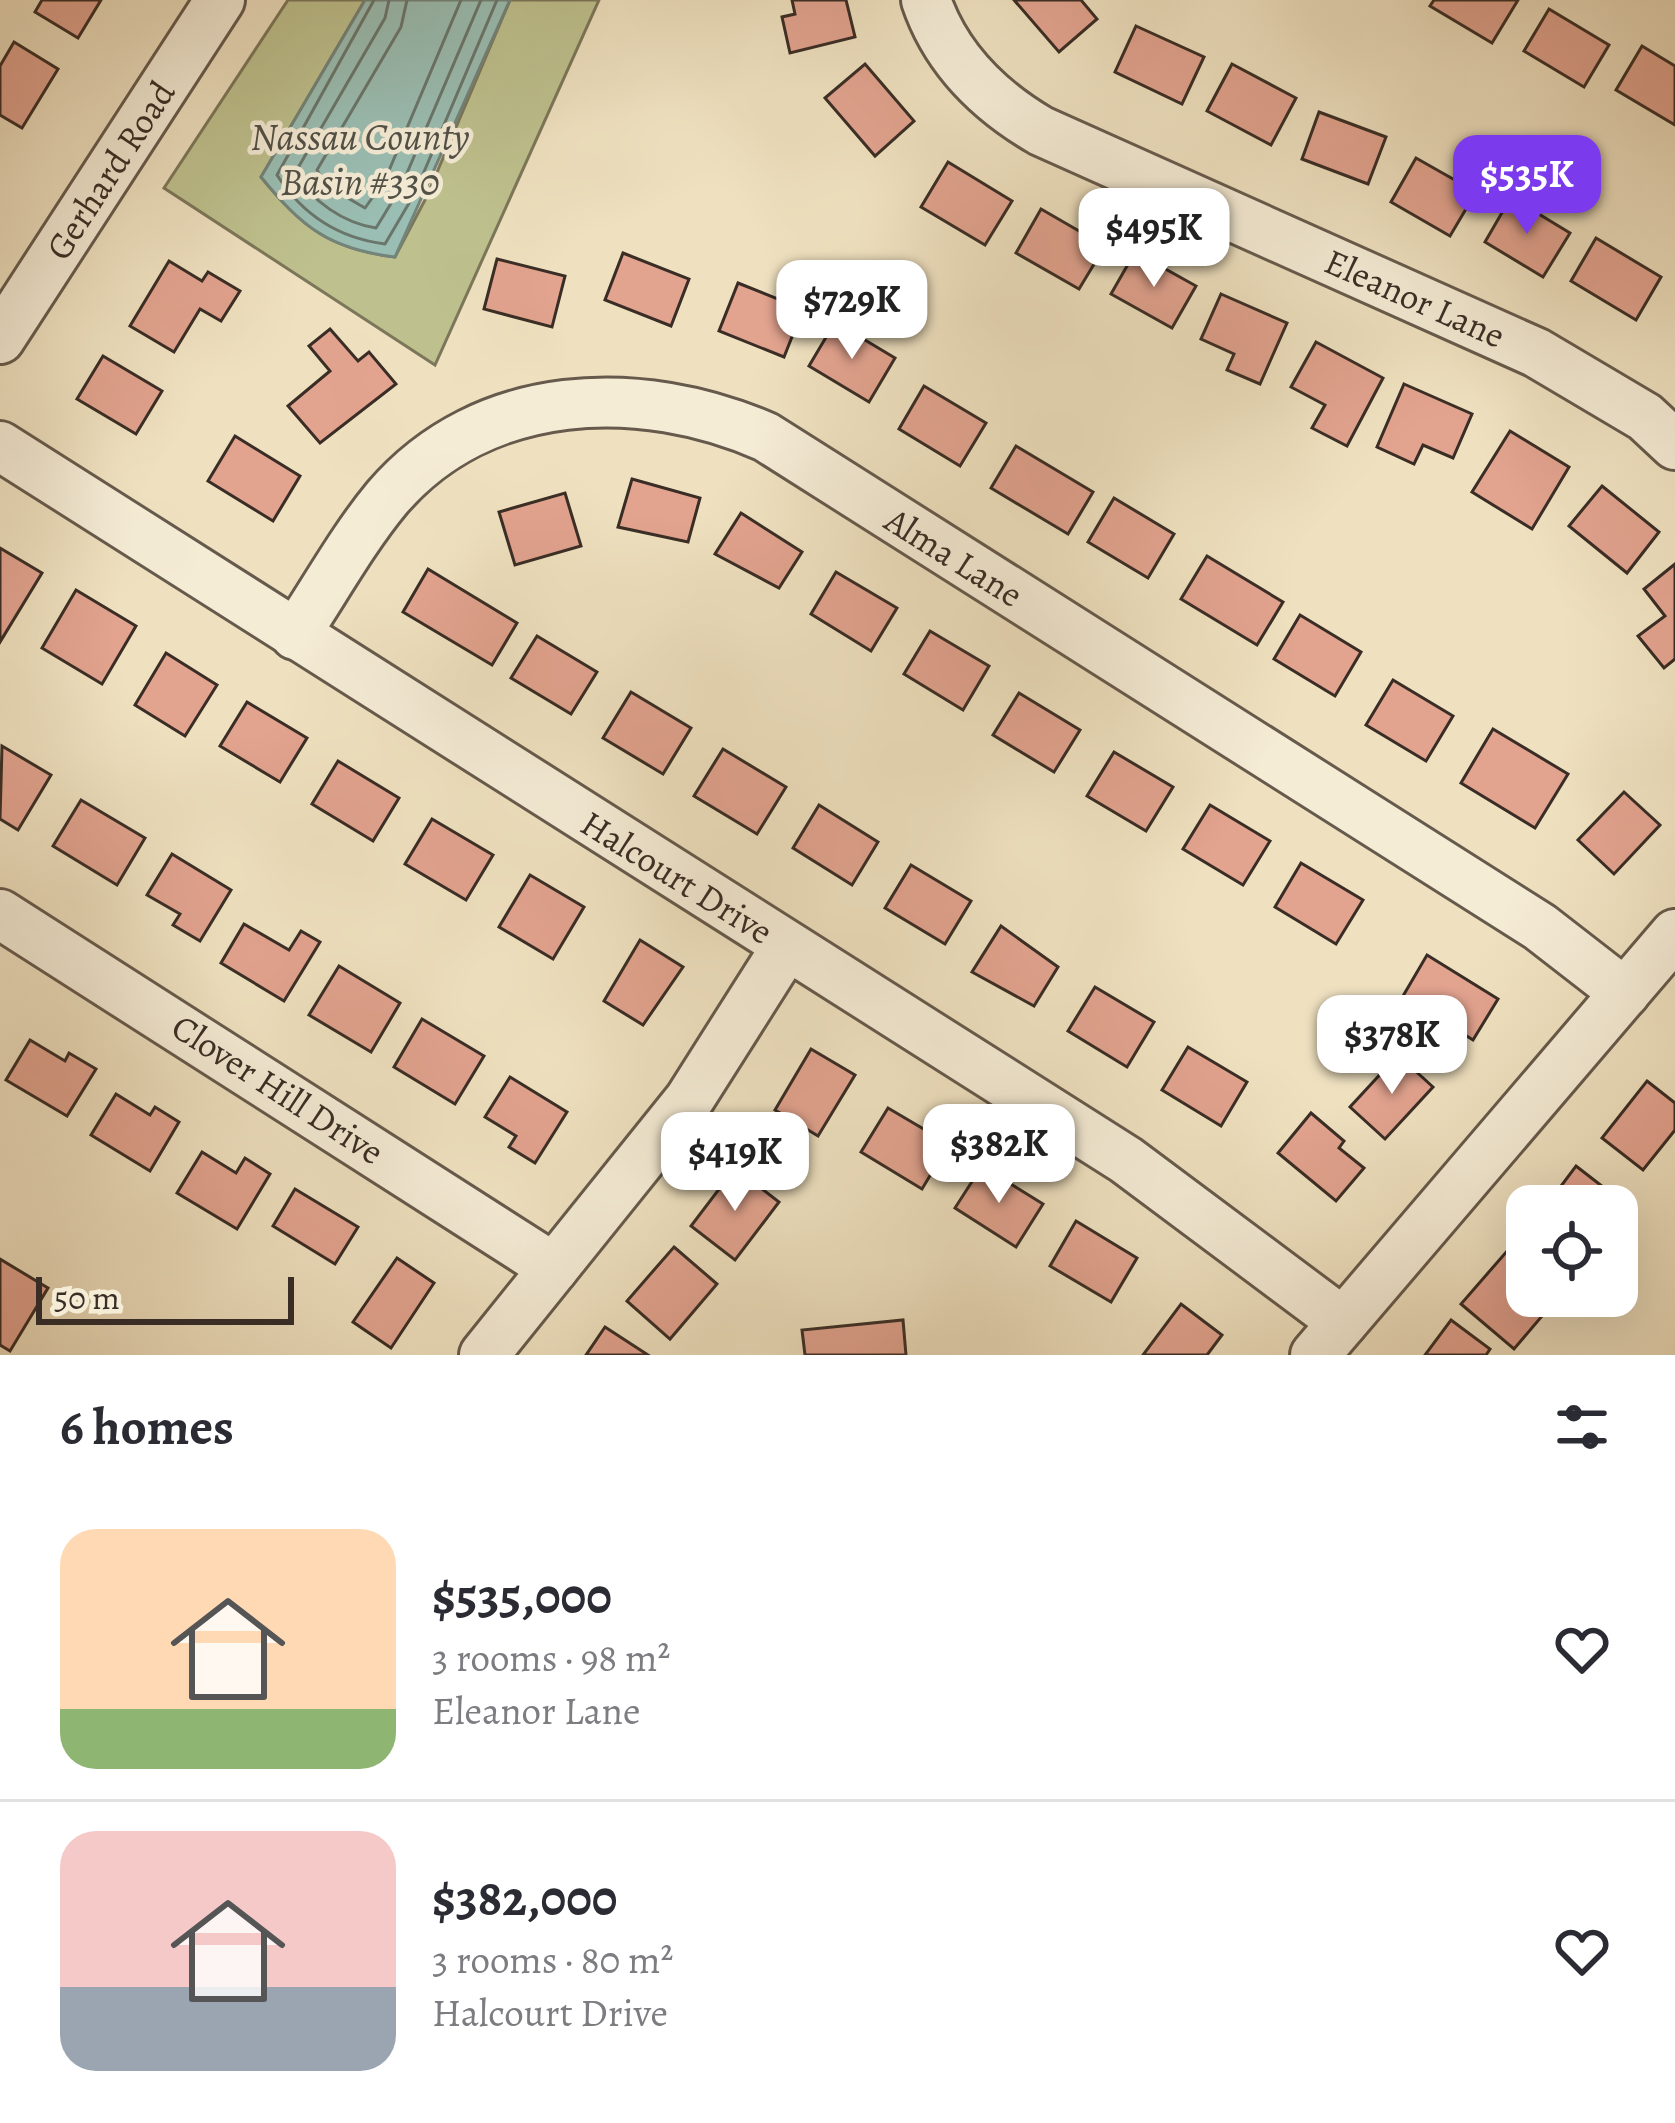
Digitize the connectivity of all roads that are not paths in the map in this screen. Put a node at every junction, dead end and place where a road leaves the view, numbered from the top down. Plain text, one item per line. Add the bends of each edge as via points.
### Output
1 (220, 0) edge
2 (926, 0) edge
3 (0, 339) edge
4 (0, 446) edge
5 (1675, 446) edge
6 (295, 635) junction
7 (0, 914) edge
8 (1675, 934) edge
9 (786, 947) junction
10 (1625, 993) junction
11 (554, 1268) junction
12 (1329, 1339) edge
13 (484, 1355) edge

1 - 3 street, Gerhard Road
2 - 5 street, Eleanor Lane via 958,62 1003,109 1537,353 1645,417
4 - 6 street, Halcourt Drive
6 - 9 street, Halcourt Drive
6 - 10 street, Alma Lane via 388,497 479,429 598,400 712,414 766,437 1500,902
7 - 11 street, Clover Hill Drive
8 - 10 street
9 - 11 street via 689,1100
9 - 12 street, Halcourt Drive via 1126,1160
10 - 12 street
11 - 13 street

